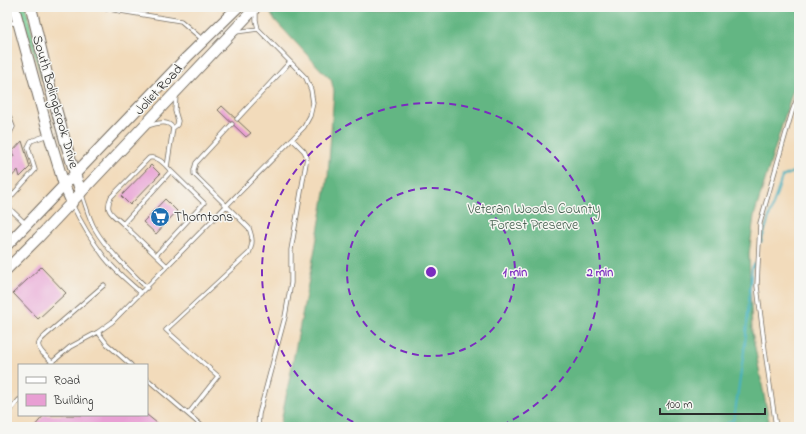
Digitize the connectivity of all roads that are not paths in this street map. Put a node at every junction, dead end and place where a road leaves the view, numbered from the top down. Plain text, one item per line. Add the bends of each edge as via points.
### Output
1 (14, 7) edge
2 (31, 7) edge
3 (96, 7) edge
4 (238, 7) edge
5 (256, 7) edge
6 (7, 22) edge
7 (19, 24) junction
8 (258, 29) junction
9 (231, 33) junction
10 (204, 40) junction
11 (290, 62) junction
12 (177, 92) junction
13 (799, 93) edge
14 (7, 111) edge
15 (236, 120) dead end
16 (232, 124) dead end
17 (145, 126) junction
18 (173, 128) junction
19 (49, 135) junction
20 (292, 138) junction
21 (7, 139) edge
22 (167, 168) junction
23 (171, 171) junction
24 (76, 174) junction
25 (64, 186) junction
26 (81, 193) junction
27 (7, 201) edge
28 (72, 203) junction
29 (7, 206) edge
30 (226, 206) junction
31 (122, 224) junction
32 (27, 225) junction
33 (7, 245) edge
34 (156, 255) junction
35 (167, 266) junction
36 (7, 269) edge
37 (104, 285) dead end
38 (146, 288) junction
39 (142, 293) junction
40 (98, 332) junction
41 (51, 363) edge
42 (130, 364) edge
43 (148, 380) edge
44 (18, 401) edge
45 (7, 414) edge
46 (188, 414) junction
47 (203, 426) edge
48 (258, 427) edge
49 (776, 427) edge

1 - 7 main road, South Bolingbrook Drive
2 - 24 main road, South Bolingbrook Drive via 47,79
3 - 10 lane via 181,21
4 - 10 main road, Joliet Road
5 - 8 lane
5 - 9 main road, Joliet Road
6 - 7 lane
7 - 19 main road, South Bolingbrook Drive
8 - 9 lane
8 - 11 lane
9 - 12 main road, Joliet Road
10 - 24 main road, Joliet Road
11 - 15 lane
11 - 20 lane via 306,78 313,103 304,127
12 - 17 main road, Joliet Road
12 - 18 lane via 175,111 178,121
13 - 49 lane via 760,223 757,286
14 - 21 lane via 13,127
16 - 30 lane via 196,163 194,170 194,174
17 - 18 lane via 164,122
17 - 26 main road, Joliet Road
18 - 22 lane
19 - 25 main road, South Bolingbrook Drive
19 - 27 lane via 31,141 28,147 35,170
20 - 30 lane
20 - 48 lane via 307,156 291,250 291,283 285,317 259,414
22 - 23 lane
22 - 31 lane via 158,158 149,158 111,197 109,210
23 - 31 lane
23 - 34 lane via 204,203
24 - 25 main road, Joliet Road
24 - 26 main road, South Bolingbrook Drive
25 - 28 main road, South Bolingbrook Drive
25 - 32 main road, Joliet Road
26 - 28 main road, Joliet Road
26 - 38 lane via 96,230 118,259
28 - 36 main road, Joliet Road
28 - 39 lane via 105,259
29 - 32 lane
30 - 35 lane
30 - 46 lane via 248,228 252,246 248,253 166,330 218,376
31 - 34 lane
32 - 33 main road, Joliet Road
34 - 35 lane
35 - 38 lane
37 - 41 lane via 38,343 39,349
38 - 39 lane
39 - 40 lane
40 - 41 lane via 70,347
40 - 42 lane via 107,344
43 - 46 lane
44 - 45 lane
46 - 47 lane

